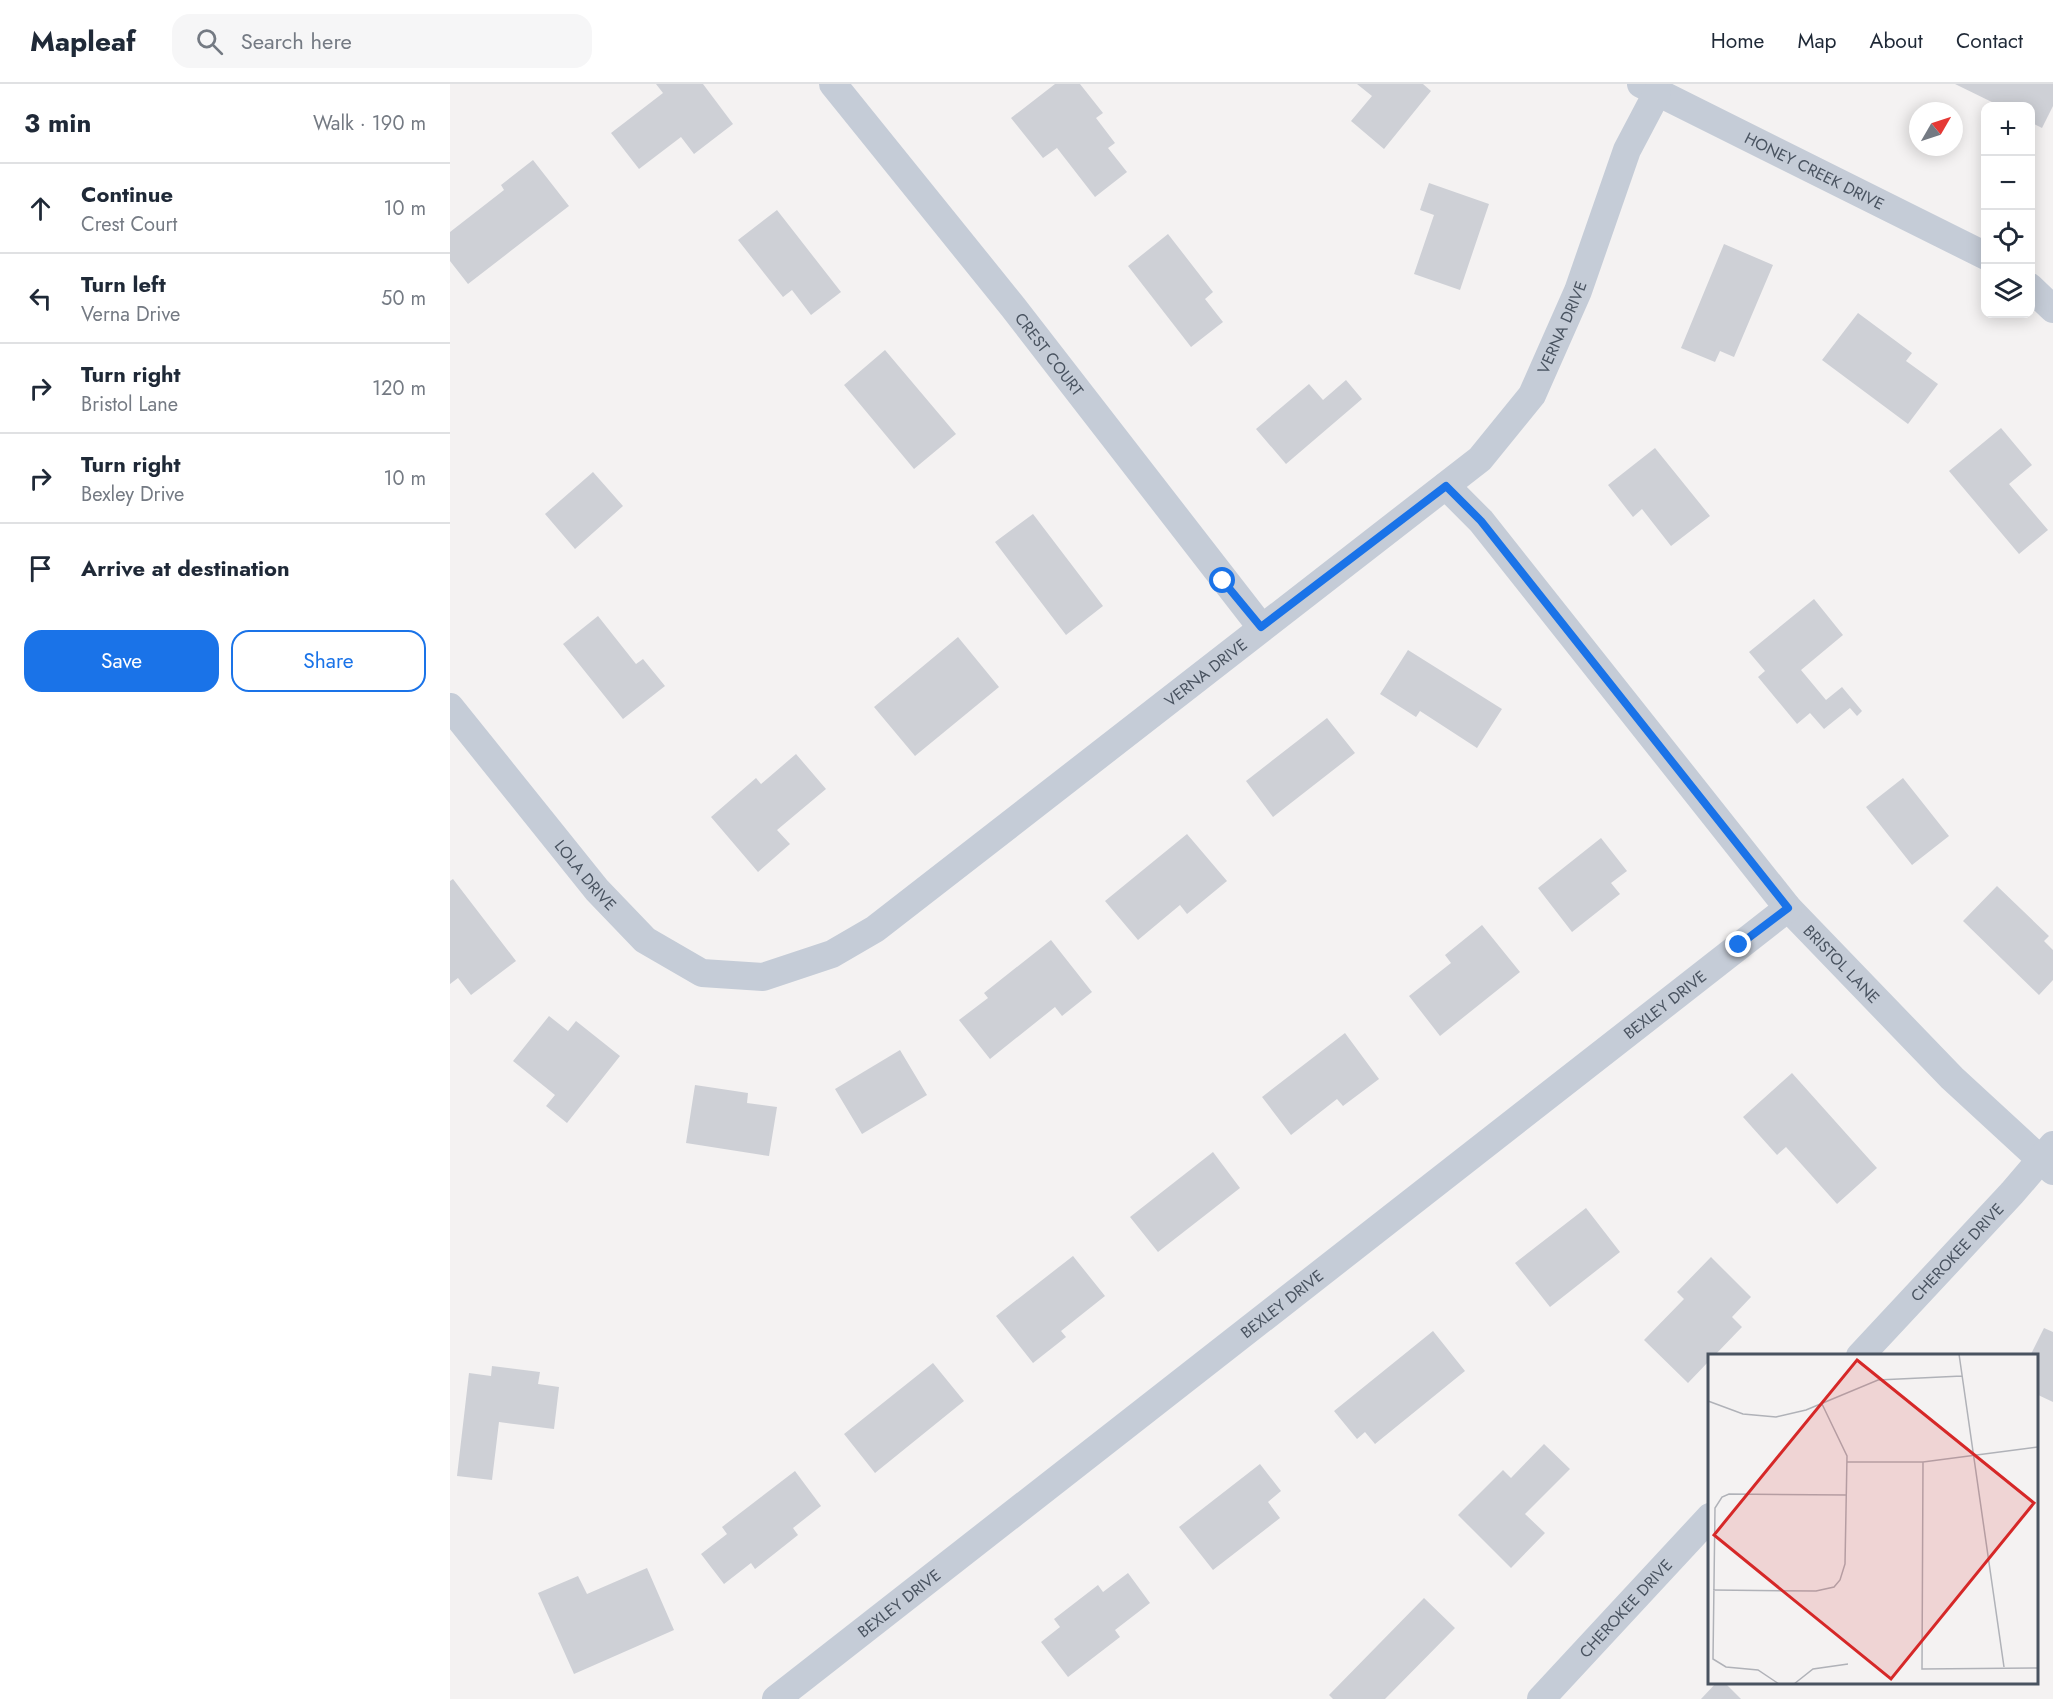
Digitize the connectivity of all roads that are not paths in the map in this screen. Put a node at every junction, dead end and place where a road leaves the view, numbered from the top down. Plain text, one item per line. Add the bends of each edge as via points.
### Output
1 (833, 84) edge
2 (1649, 88) edge
3 (1981, 253) edge
4 (2035, 291) edge
5 (2053, 309) edge
6 (1446, 486) junction
7 (1261, 627) junction
8 (450, 707) edge
9 (1788, 908) junction
10 (764, 977) joint
11 (2049, 1158) edge
12 (1862, 1354) edge
13 (1708, 1519) edge
14 (776, 1699) edge
15 (1541, 1699) edge

1 - 7 street, CREST COURT via 1013,307
2 - 3 street, HONEY CREEK DRIVE
2 - 6 street, VERNA DRIVE via 1578,291 1532,395 1480,459
4 - 5 street
6 - 7 street, VERNA DRIVE
6 - 9 street, BRISTOL LANE via 1481,521
7 - 10 street, VERNA DRIVE via 875,929 832,954
8 - 10 street, LOLA DRIVE via 560,848 645,940 702,973
9 - 11 street, BRISTOL LANE via 1952,1078
9 - 14 street, BEXLEY DRIVE
11 - 12 street, CHEROKEE DRIVE
13 - 15 street, CHEROKEE DRIVE

